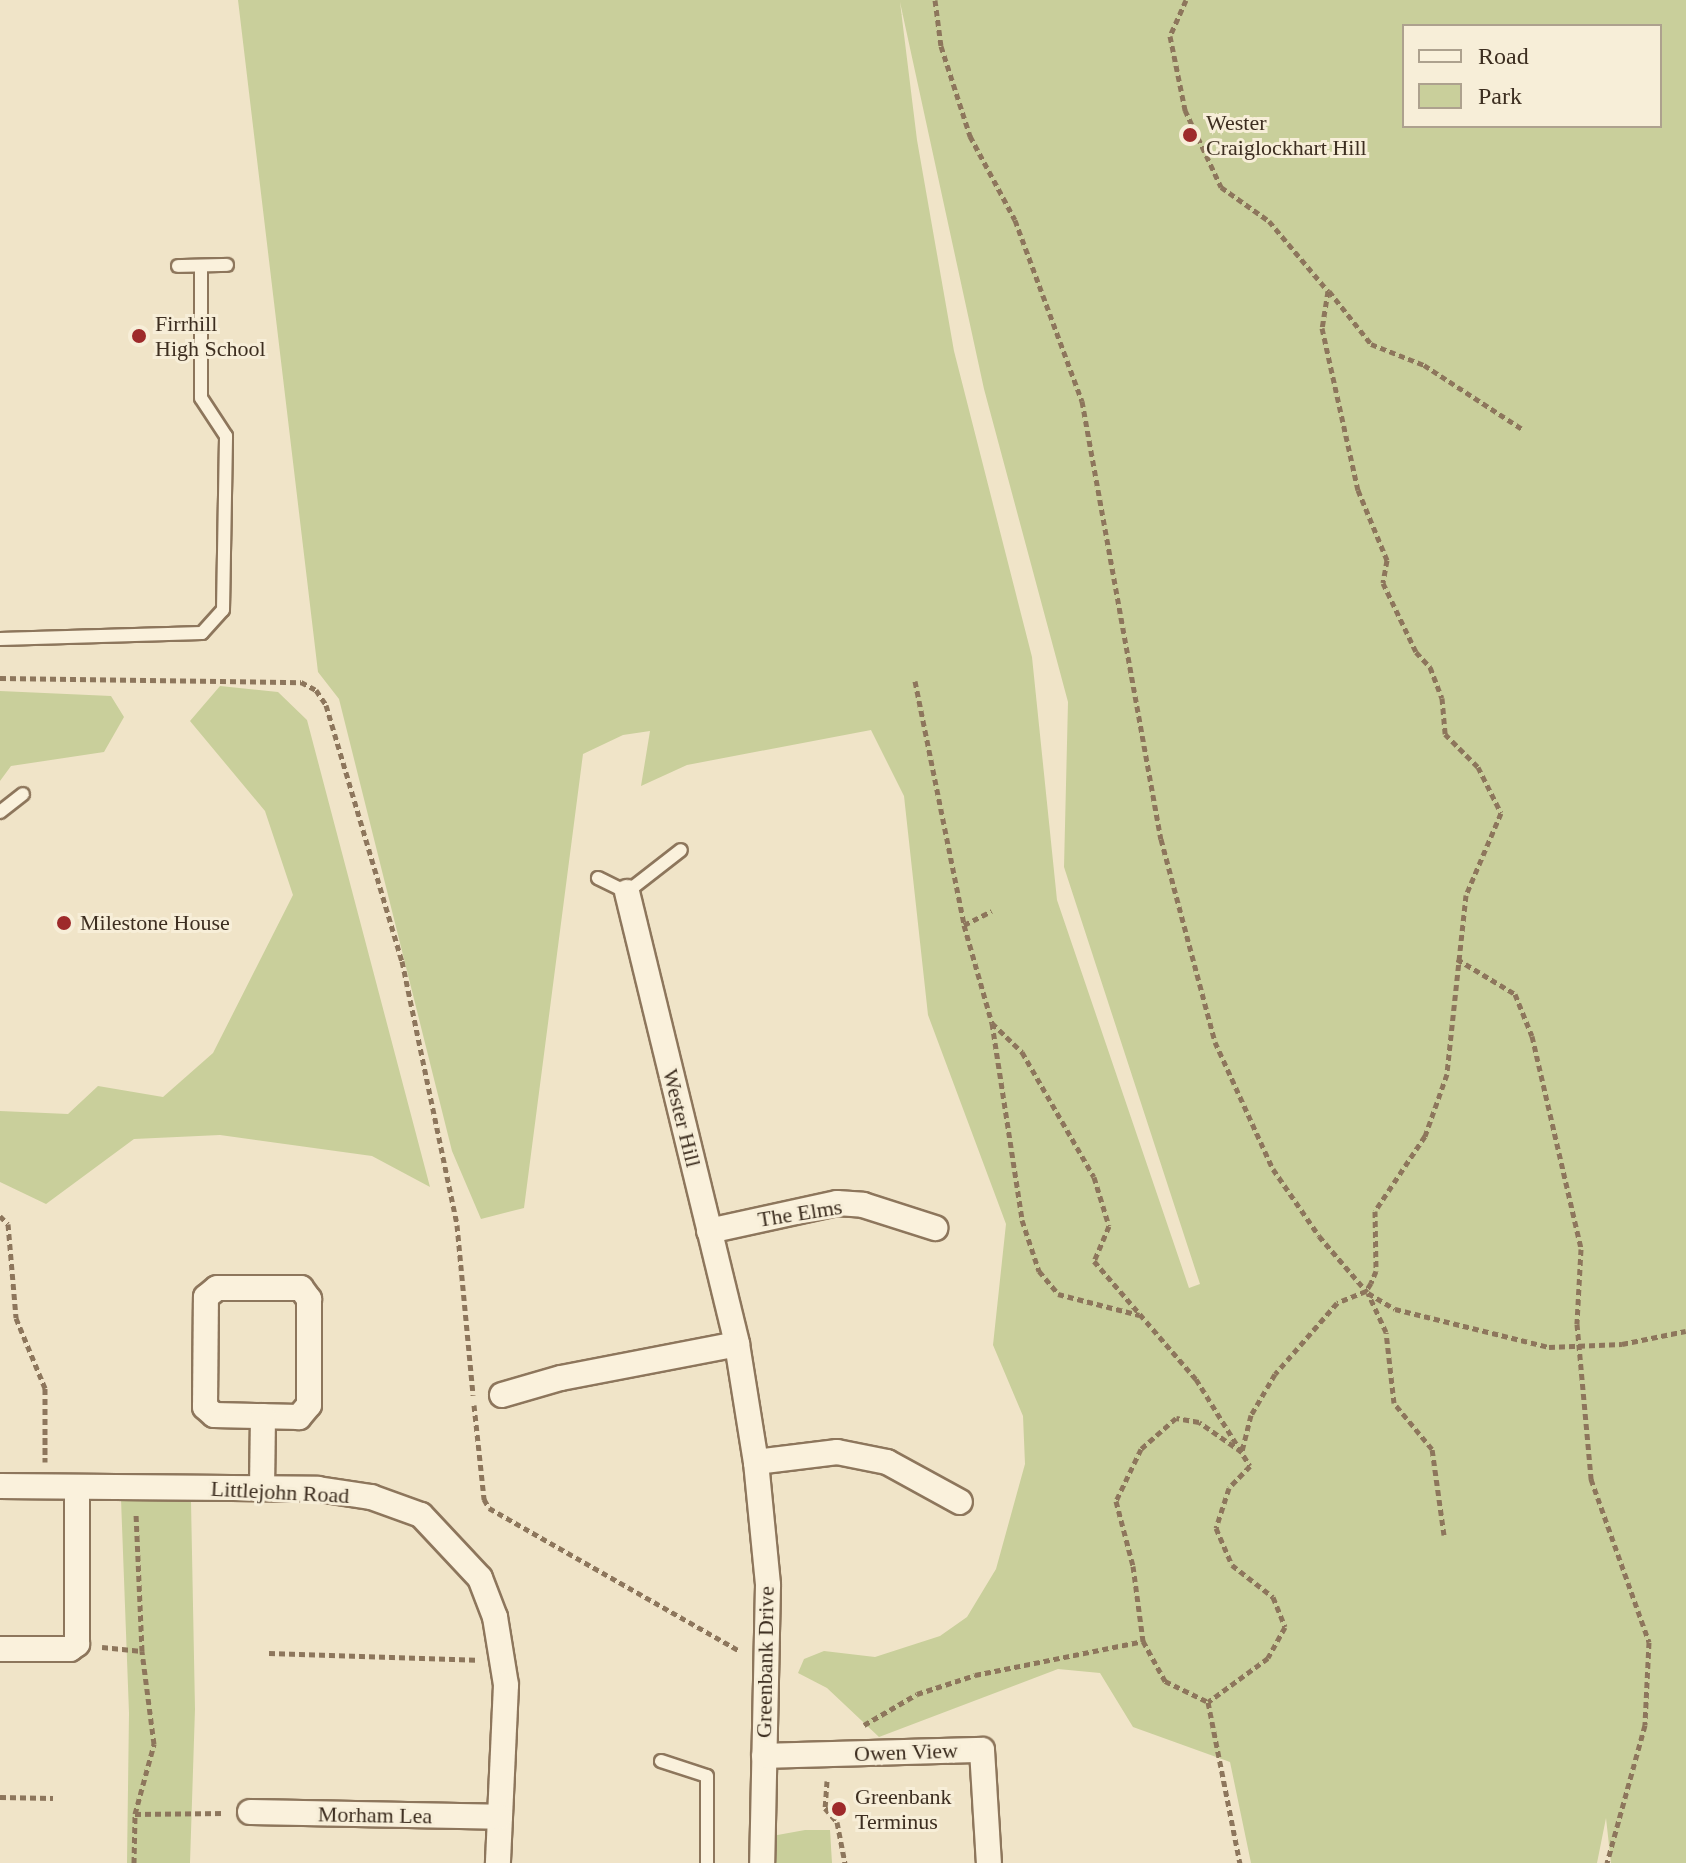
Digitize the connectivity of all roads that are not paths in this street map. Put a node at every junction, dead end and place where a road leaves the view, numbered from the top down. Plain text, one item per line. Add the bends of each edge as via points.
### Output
1 (227, 265) dead end
2 (178, 266) dead end
3 (201, 266) junction
4 (0, 639) edge
5 (23, 794) dead end
6 (0, 812) edge
7 (681, 850) dead end
8 (598, 878) dead end
9 (627, 892) junction
10 (935, 1228) dead end
11 (709, 1231) junction
12 (737, 1344) junction
13 (502, 1395) dead end
14 (263, 1416) junction
15 (756, 1462) junction
16 (0, 1486) edge
17 (77, 1488) junction
18 (262, 1488) junction
19 (960, 1502) dead end
20 (0, 1649) edge
21 (764, 1756) junction
22 (661, 1761) dead end
23 (250, 1812) road end
24 (500, 1817) junction
25 (498, 1863) edge
26 (707, 1863) edge
27 (762, 1863) edge
28 (989, 1863) edge

1 - 3 lane
2 - 3 lane
3 - 4 lane via 201,398 226,436 223,610 202,633
5 - 6 lane
7 - 9 lane
8 - 9 lane
9 - 11 street, Wester Hill
10 - 11 street, The Elms via 863,1205 837,1203
11 - 12 street, Wester Hill
12 - 13 street via 561,1378
12 - 15 street, Wester Hill
14 - 14 street via 299,1417 309,1405 309,1299 301,1288 217,1288 206,1297 205,1407 214,1415
14 - 18 street
15 - 19 street via 850,1455 887,1462
15 - 21 street, Greenbank Drive via 768,1585
16 - 17 street, Littlejohn Road
17 - 18 street, Littlejohn Road
17 - 20 street via 77,1644 70,1649
18 - 24 street, Littlejohn Road via 371,1497 421,1515 480,1578 504,1661
21 - 27 street, Greenbank Drive
21 - 28 street, Owen View via 982,1750
22 - 26 lane via 707,1776
23 - 24 street, Morham Lea
24 - 25 street, Littlejohn Road

